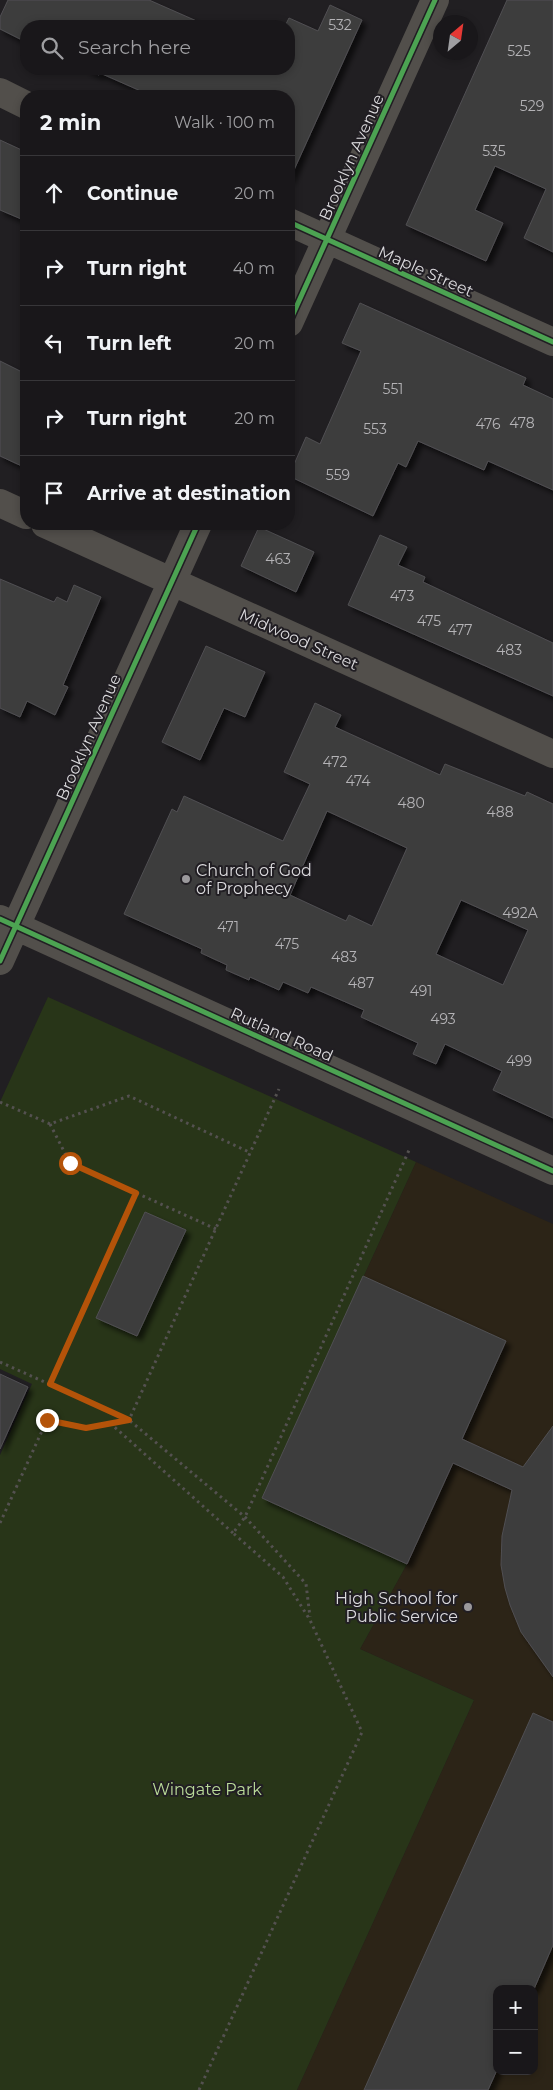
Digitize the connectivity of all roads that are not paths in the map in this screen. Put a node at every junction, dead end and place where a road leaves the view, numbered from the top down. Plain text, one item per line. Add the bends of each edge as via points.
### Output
1 (435, 0) edge
2 (0, 92) edge
3 (20, 101) edge
4 (295, 225) edge
5 (327, 239) junction
6 (295, 310) edge
7 (553, 342) edge
8 (0, 503) edge
9 (20, 512) edge
10 (58, 530) edge
11 (195, 530) edge
12 (172, 581) junction
13 (553, 754) edge
14 (8, 923) edge
15 (0, 961) edge
16 (553, 1171) edge

1 - 5 street, Brooklyn Avenue
2 - 3 street
4 - 5 street, Maple Street
5 - 6 street, Brooklyn Avenue
5 - 7 street, Maple Street
8 - 9 street
10 - 12 street, Midwood Street
11 - 12 street, Brooklyn Avenue
12 - 13 street, Midwood Street
12 - 14 street, Brooklyn Avenue
14 - 15 street, Brooklyn Avenue
14 - 16 street, Rutland Road

